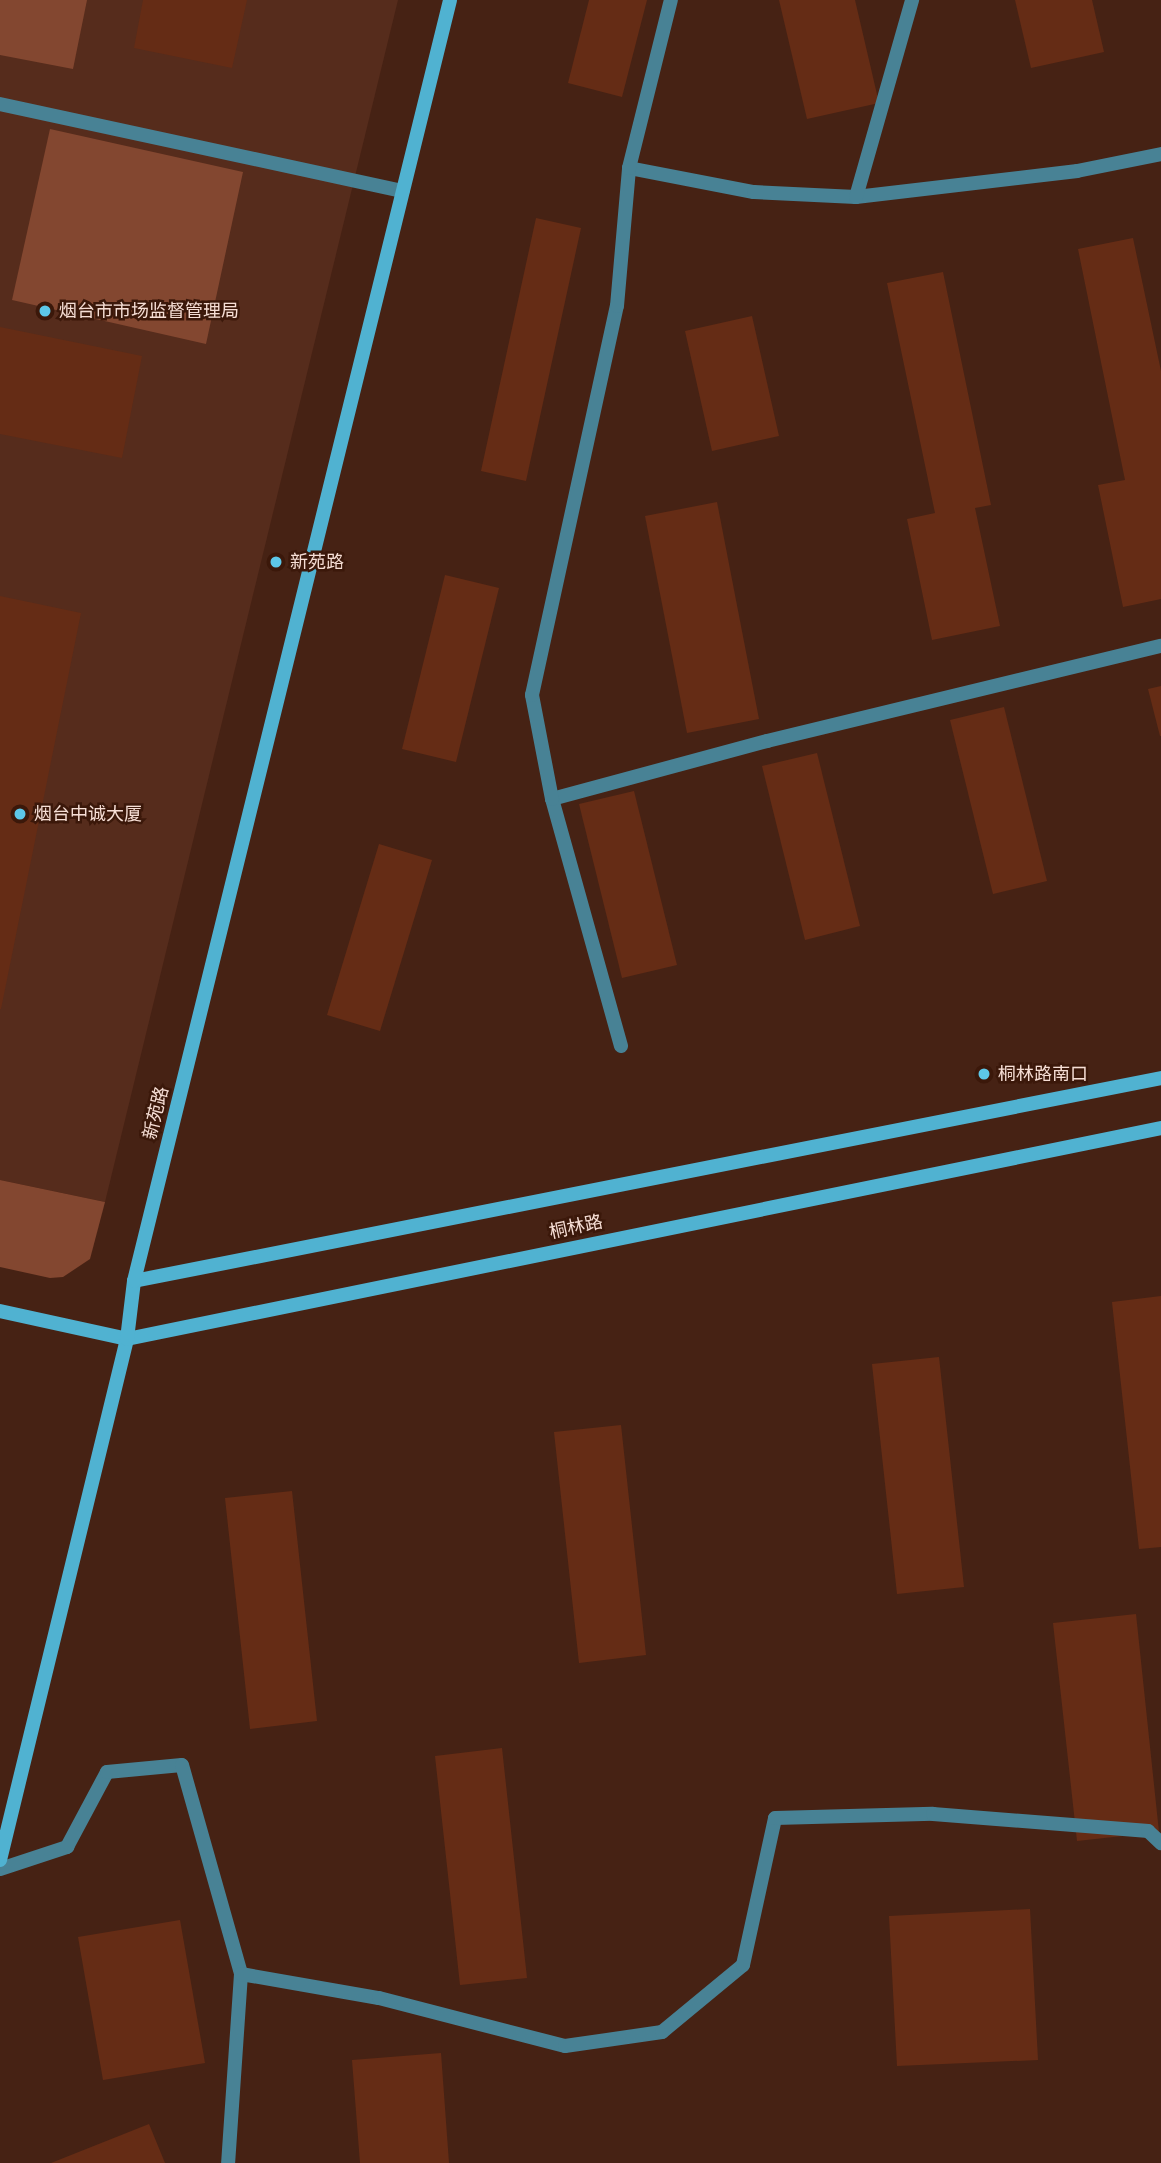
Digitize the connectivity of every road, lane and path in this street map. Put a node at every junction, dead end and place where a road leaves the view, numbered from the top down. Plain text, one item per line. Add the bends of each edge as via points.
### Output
1 (450, 0) edge
2 (671, 0) edge
3 (912, 0) edge
4 (0, 104) edge
5 (1161, 154) edge
6 (629, 168) junction
7 (403, 191) junction
8 (856, 197) junction
9 (1161, 646) edge
10 (552, 799) junction
11 (621, 1046) dead end
12 (1161, 1078) edge
13 (1161, 1128) edge
14 (134, 1281) junction
15 (0, 1311) edge
16 (127, 1339) junction
17 (1161, 1843) edge
18 (0, 1860) edge
19 (0, 1869) edge
20 (241, 1974) junction
21 (228, 2163) edge

1 - 7 street, 新苑路
2 - 6 street
3 - 8 street
4 - 7 street
5 - 8 street via 1077,171
6 - 8 street via 754,192
6 - 10 street via 617,306 532,695
7 - 14 street, 新苑路
9 - 10 street via 767,741
10 - 11 street
12 - 14 street, 桐林路
13 - 16 street, 桐林路
14 - 16 street, 新苑路
15 - 16 street, 桐林路
16 - 18 street, 新苑路
17 - 20 street via 1149,1831 933,1814 775,1818 743,1965 662,2032 602,2041 565,2046 379,1998
19 - 20 street via 67,1847 107,1772 182,1765
20 - 21 street

